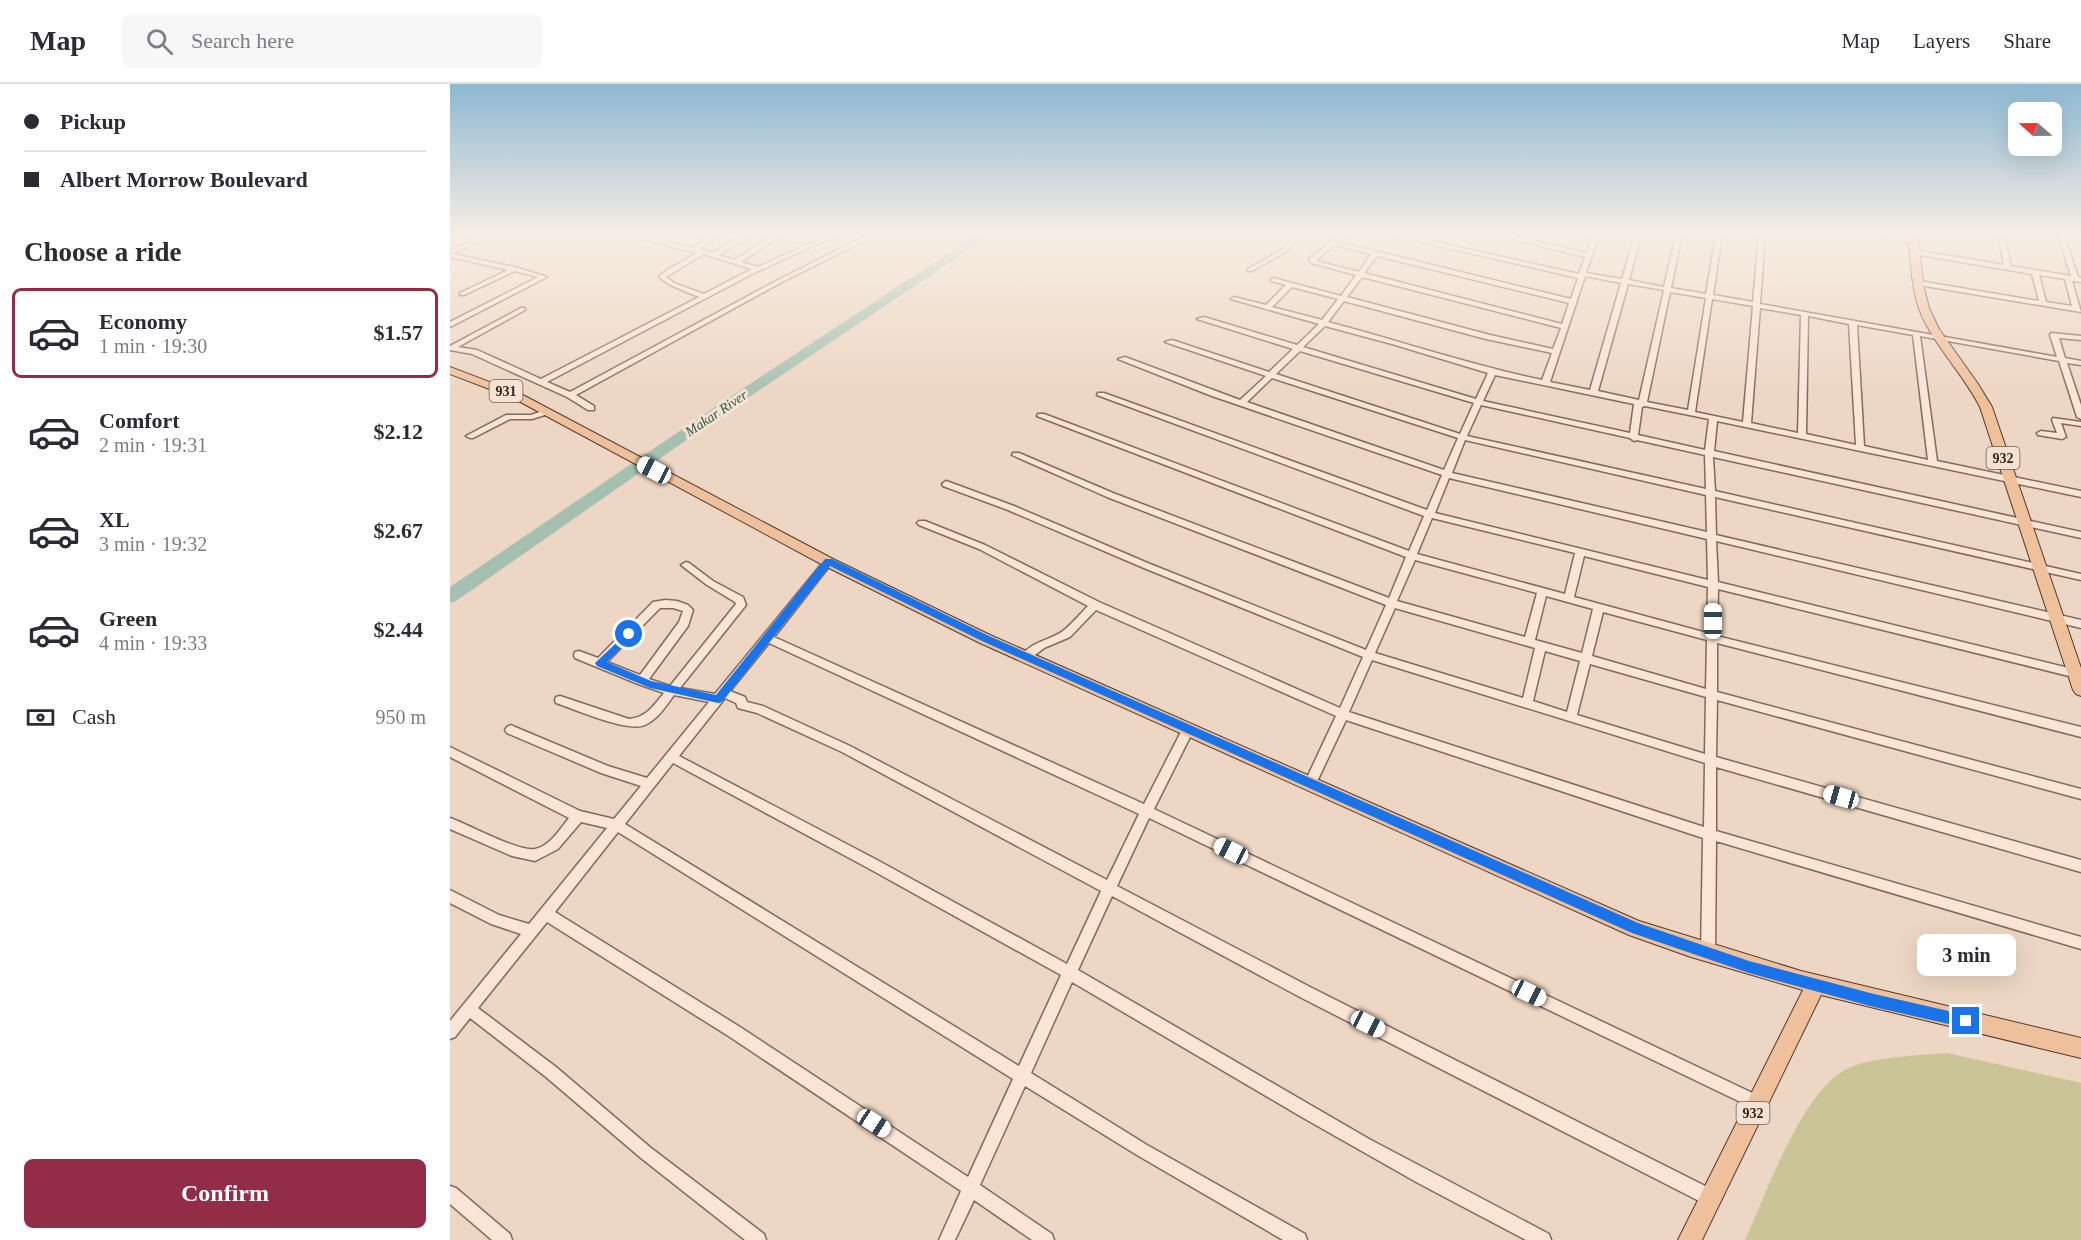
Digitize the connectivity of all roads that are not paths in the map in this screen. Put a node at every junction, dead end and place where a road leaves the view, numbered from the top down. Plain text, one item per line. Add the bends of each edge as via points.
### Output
1 (473, 289) edge
2 (521, 289) edge
3 (685, 289) edge
4 (717, 289) edge
5 (765, 289) edge
6 (1286, 289) edge
7 (1310, 289) edge
8 (1350, 289) edge
9 (1418, 289) edge
10 (1520, 289) edge
11 (1579, 289) edge
12 (1623, 289) edge
13 (1667, 289) joint
14 (1711, 289) edge
15 (1757, 289) edge
16 (1920, 289) edge
17 (1954, 289) edge
18 (2039, 289) edge
19 (2076, 289) edge
20 (462, 294) dead end
21 (703, 296) junction
22 (1710, 296) junction
23 (1344, 298) junction
24 (1234, 299) dead end
25 (1574, 302) junction
26 (2043, 304) junction
27 (1756, 305) junction
28 (1268, 308) junction
29 (523, 309) dead end
30 (2078, 310) edge
31 (1805, 314) junction
32 (1202, 319) dead end
33 (1853, 322) junction
34 (1324, 323) junction
35 (450, 325) edge
36 (1565, 327) junction
37 (1916, 333) junction
38 (1941, 337) junction
39 (2081, 338) edge
40 (1169, 342) dead end
41 (450, 348) edge
42 (1298, 349) junction
43 (1556, 352) junction
44 (2060, 358) junction
45 (1122, 359) dead end
46 (2081, 363) edge
47 (450, 369) edge
48 (1492, 372) junction
49 (1271, 375) junction
50 (541, 382) junction
51 (1545, 384) junction
52 (1593, 394) junction
53 (570, 395) junction
54 (1101, 395) dead end
55 (1478, 402) junction
56 (1242, 403) junction
57 (1640, 404) junction
58 (591, 408) dead end
59 (546, 412) junction
60 (1691, 414) junction
61 (1041, 416) dead end
62 (2081, 417) edge
63 (1713, 419) junction
64 (2081, 424) edge
65 (1747, 426) junction
66 (2041, 433) dead end
67 (470, 436) dead end
68 (1462, 437) junction
69 (1802, 437) junction
70 (1634, 438) junction
71 (1860, 449) junction
72 (1016, 455) dead end
73 (1709, 455) junction
74 (1933, 464) junction
75 (1446, 474) junction
76 (2010, 480) junction
77 (946, 484) dead end
78 (1710, 494) junction
79 (2081, 494) edge
80 (1428, 514) junction
81 (922, 523) dead end
82 (2025, 523) junction
83 (2081, 535) edge
84 (1710, 536) junction
85 (1580, 552) junction
86 (1410, 555) junction
87 (828, 562) junction
88 (686, 565) dead end
89 (2040, 567) junction
90 (2081, 577) edge
91 (1713, 586) junction
92 (1542, 591) junction
93 (1569, 598) junction
94 (1391, 603) junction
95 (1095, 605) junction
96 (1599, 607) junction
97 (2057, 618) junction
98 (2081, 624) edge
99 (767, 638) junction
100 (1712, 638) junction
101 (1529, 643) junction
102 (1541, 646) junction
103 (579, 655) dead end
104 (1368, 655) junction
105 (1026, 656) junction
106 (1584, 658) junction
107 (600, 663) junction
108 (2078, 675) edge
109 (642, 681) junction
110 (2081, 690) edge
111 (674, 691) junction
112 (1710, 694) junction
113 (720, 696) junction
114 (560, 700) dead end
115 (1527, 704) junction
116 (1344, 715) junction
117 (1571, 716) junction
118 (1188, 729) junction
119 (511, 730) dead end
120 (2081, 732) edge
121 (450, 752) edge
122 (671, 757) junction
123 (1710, 759) junction
124 (650, 784) junction
125 (1311, 784) junction
126 (2081, 794) edge
127 (1146, 811) junction
128 (578, 816) junction
129 (450, 823) edge
130 (617, 825) junction
131 (1708, 834) junction
132 (2081, 866) edge
133 (1110, 889) junction
134 (450, 896) edge
135 (546, 914) junction
136 (532, 931) junction
137 (2081, 943) edge
138 (1708, 954) junction
139 (1069, 973) junction
140 (1816, 985) junction
141 (469, 1009) junction
142 (450, 1032) edge
143 (2081, 1048) edge
144 (1021, 1075) junction
145 (1758, 1103) junction
146 (971, 1187) junction
147 (450, 1194) edge
148 (1711, 1198) junction
149 (504, 1240) edge
150 (758, 1240) edge
151 (947, 1240) edge
152 (1046, 1240) edge
153 (1299, 1240) edge
154 (1543, 1240) edge
155 (1690, 1240) edge

1 - 20 street
2 - 35 street
3 - 21 street
4 - 21 street
5 - 53 street
6 - 28 street
7 - 23 street
8 - 23 street
9 - 36 street
10 - 25 street
11 - 25 street
12 - 52 street
13 - 22 street
13 - 57 street
14 - 22 street
15 - 27 street
16 - 38 main road, 932 via 1924,308
17 - 26 street
18 - 26 street
19 - 30 street
21 - 50 street
22 - 27 street
22 - 60 street
23 - 34 street
23 - 43 street
24 - 28 street
25 - 36 street
26 - 30 street
27 - 31 street
27 - 65 street
28 - 34 street
29 - 41 street
31 - 33 street
31 - 69 street
32 - 42 street
33 - 37 street
33 - 71 street
34 - 42 street
34 - 48 street
36 - 43 street
37 - 38 street
37 - 74 street
38 - 44 street
38 - 76 main road, 932 via 1981,396
39 - 44 street via 2054,335
40 - 49 street
41 - 50 street via 474,352
42 - 49 street
42 - 55 street
43 - 51 street
44 - 46 street
44 - 62 street
45 - 56 street
47 - 59 main road, 931
48 - 51 street
48 - 55 street
49 - 56 street
49 - 68 street
50 - 53 street
51 - 52 street
52 - 57 street
53 - 58 street
54 - 80 street
55 - 68 street
55 - 70 street
56 - 75 street
57 - 60 street
57 - 70 street
59 - 67 street via 532,417 510,417
59 - 87 main road, 931
60 - 63 street
61 - 86 street
63 - 65 street
63 - 73 street
64 - 66 street via 2056,420 2062,437
65 - 69 street
68 - 75 street
68 - 78 street
69 - 71 street
70 - 73 street
71 - 74 street
72 - 94 street
73 - 78 street
73 - 82 street
74 - 76 street
75 - 80 street
75 - 84 street
76 - 79 street
76 - 82 main road, 932
77 - 104 street
78 - 84 street
78 - 89 street
80 - 85 street
80 - 86 street
81 - 95 street via 982,547
82 - 83 street
82 - 89 main road, 932
84 - 91 street
84 - 97 street
85 - 91 street
85 - 93 street
86 - 92 street
86 - 94 street
87 - 99 street
87 - 105 main road, 931
88 - 111 street via 740,600 741,605
89 - 90 street
89 - 97 main road, 932
91 - 100 street
91 - 108 street
92 - 93 street
92 - 101 street
93 - 96 street
94 - 101 street
94 - 104 street
95 - 105 street via 1066,634
95 - 116 street
96 - 100 street
96 - 106 street
97 - 98 street
97 - 108 main road, 932
99 - 113 street
99 - 127 street
100 - 112 street
100 - 120 street
101 - 102 street
102 - 106 street
102 - 115 street
103 - 107 street
104 - 115 street
104 - 116 street
105 - 118 main road, 931
106 - 112 street
106 - 117 street
107 - 109 street
107 - 109 street via 657,605 684,607 688,610 684,623
108 - 110 main road, 932
109 - 111 street
111 - 113 street
111 - 114 street via 653,714 636,723
112 - 123 street
112 - 126 street
113 - 122 street
113 - 133 street via 741,700 742,705 846,748
115 - 117 street
116 - 125 street
116 - 131 street
117 - 123 street
118 - 125 main road, 931
118 - 127 street
119 - 124 street via 605,770
121 - 128 street
122 - 124 street
122 - 139 street via 816,832
123 - 131 street
123 - 132 street
124 - 130 street
125 - 138 main road, 931 via 1636,928
127 - 133 street
127 - 145 street
128 - 129 street via 554,845 527,856
128 - 130 street
130 - 135 street
130 - 144 street
131 - 137 street
131 - 138 street
133 - 139 street
133 - 148 street
134 - 136 street via 496,920
135 - 136 street
135 - 146 street via 659,983
136 - 141 street
138 - 140 main road, 931
139 - 144 street
139 - 154 street via 1270,1090
140 - 143 main road, 931
140 - 145 main road, 932
141 - 142 street
141 - 150 street
144 - 146 street
144 - 153 street
145 - 148 main road, 932
146 - 151 street
146 - 152 street
147 - 149 street
148 - 155 main road, 932

